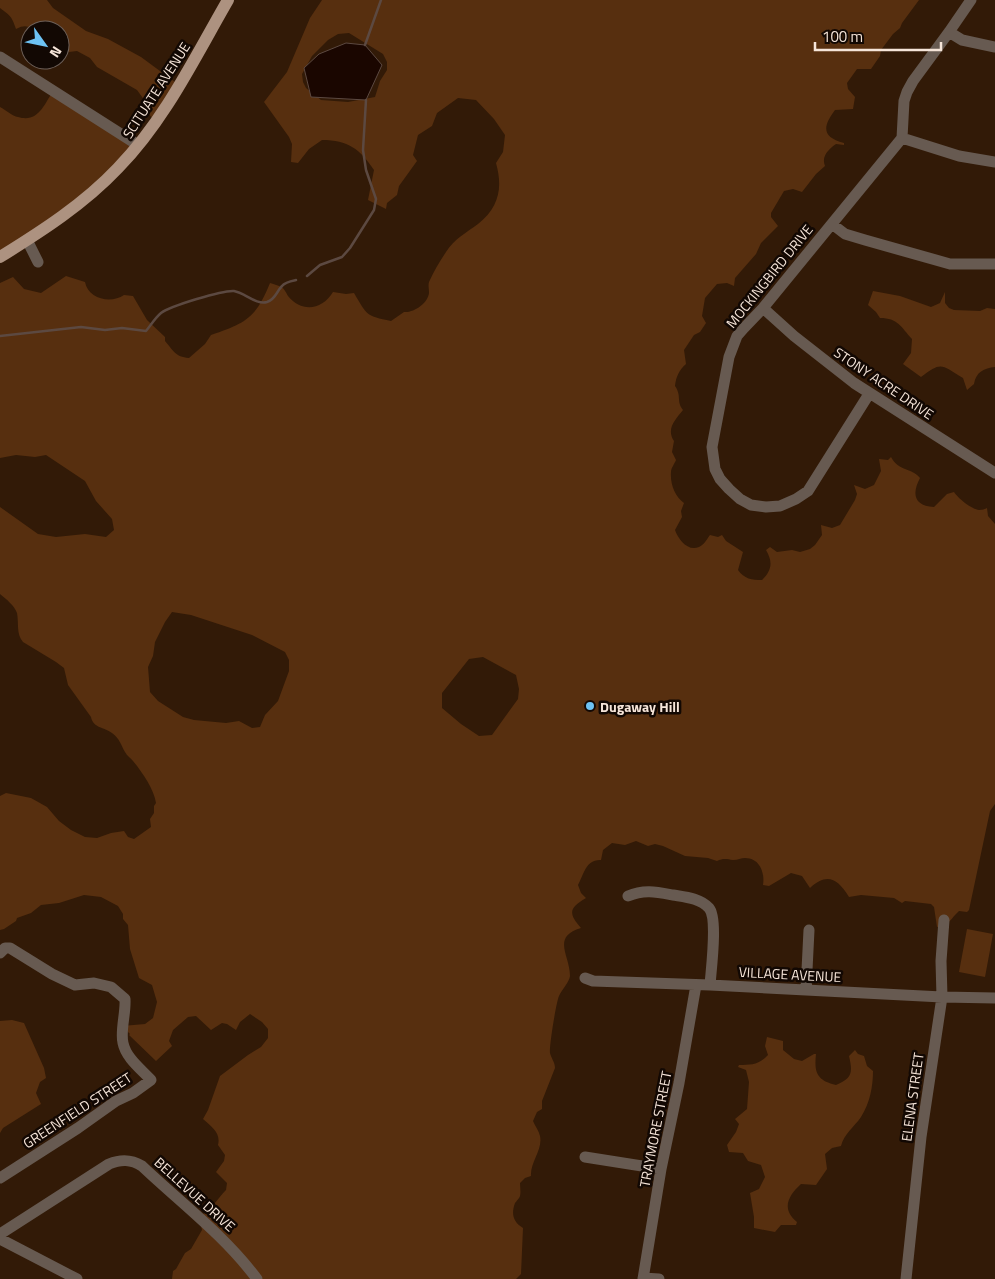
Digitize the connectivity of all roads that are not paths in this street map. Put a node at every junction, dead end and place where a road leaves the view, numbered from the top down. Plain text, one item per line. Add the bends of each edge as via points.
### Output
1 (228, 0) edge
2 (971, 0) edge
3 (949, 32) junction
4 (995, 48) edge
5 (0, 57) edge
6 (902, 138) junction
7 (138, 145) junction
8 (995, 162) edge
9 (832, 224) junction
10 (27, 240) junction
11 (0, 257) edge
12 (38, 262) dead end
13 (995, 264) edge
14 (763, 308) junction
15 (870, 394) junction
16 (995, 473) edge
17 (628, 896) dead end
18 (944, 920) dead end
19 (809, 930) dead end
20 (0, 953) edge
21 (585, 978) dead end
22 (710, 985) junction
23 (696, 986) junction
24 (806, 990) junction
25 (942, 997) junction
26 (995, 998) edge
27 (584, 1157) dead end
28 (661, 1169) junction
29 (0, 1178) edge
30 (0, 1234) edge
31 (0, 1239) edge
32 (643, 1278) edge
33 (77, 1279) edge
34 (257, 1279) edge
35 (659, 1279) edge
36 (906, 1279) edge

1 - 7 main road, SCITUATE AVENUE via 158,118
2 - 3 street
3 - 4 street via 962,40
3 - 6 street via 907,92
5 - 7 street
6 - 8 street via 959,156
6 - 9 street, MOCKINGBIRD DRIVE
7 - 10 main road, SCITUATE AVENUE via 99,187
9 - 13 street via 846,234 950,264
9 - 14 street, MOCKINGBIRD DRIVE
10 - 11 main road, SCITUATE AVENUE
10 - 12 street
14 - 15 street, STONY ACRE DRIVE via 828,364
14 - 15 street, MOCKINGBIRD DRIVE via 737,336 729,357 712,447 715,469 729,490 751,505 780,506 796,500 808,491
15 - 16 street, STONY ACRE DRIVE
17 - 22 street via 651,890 695,899 710,909 713,936
18 - 25 street, ELENA STREET
19 - 24 street
20 - 29 street, GREENFIELD STREET via 10,948 75,985 111,987 125,999 122,1042 128,1056 151,1080
21 - 23 street, VILLAGE AVENUE
22 - 23 street, VILLAGE AVENUE
22 - 24 street, VILLAGE AVENUE
23 - 28 street, TRAYMORE STREET
24 - 25 street, VILLAGE AVENUE
25 - 26 street, VILLAGE AVENUE
25 - 36 street, ELENA STREET via 921,1137
27 - 28 street
28 - 32 street, TRAYMORE STREET
30 - 34 street, BELLEVUE DRIVE via 109,1164 118,1160 131,1161 142,1166 199,1216 240,1256
31 - 33 street
32 - 35 street

